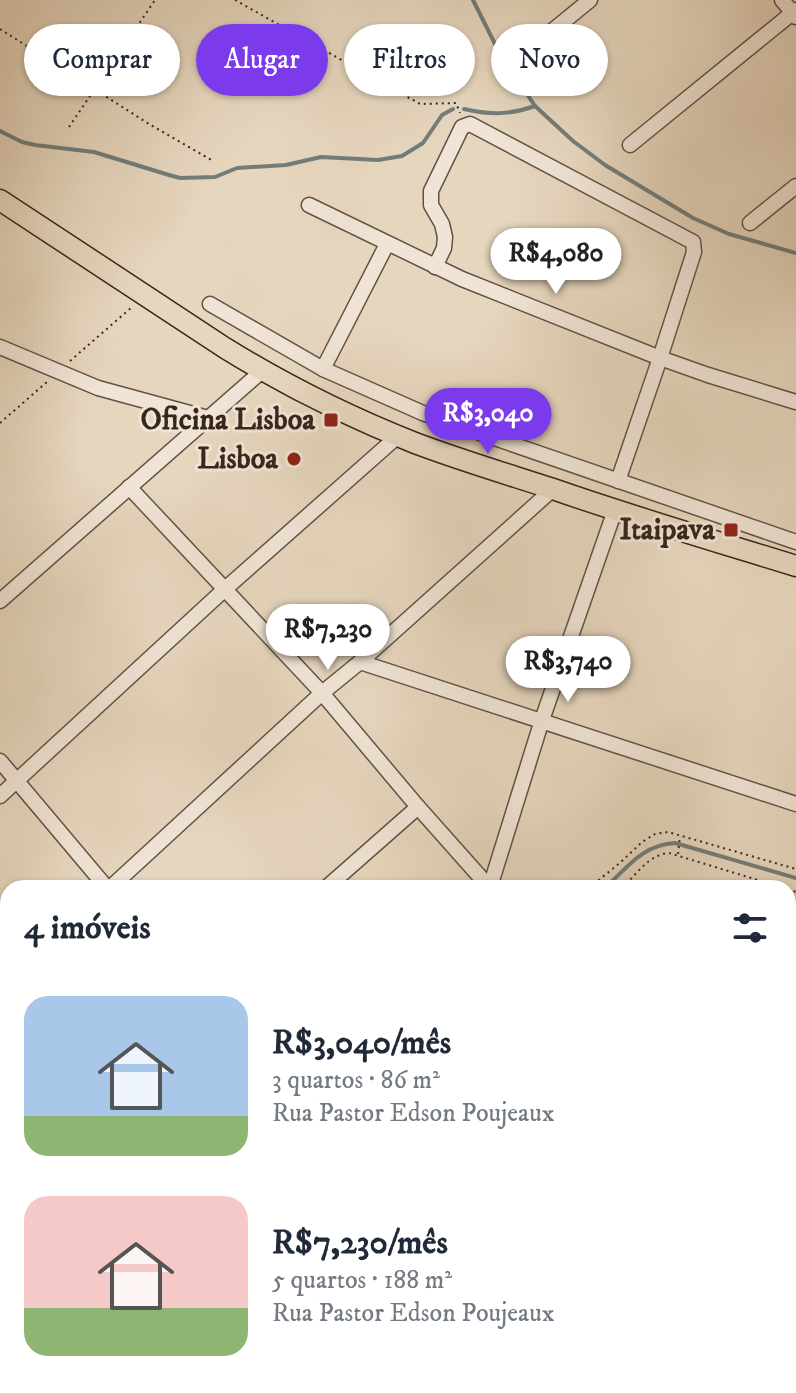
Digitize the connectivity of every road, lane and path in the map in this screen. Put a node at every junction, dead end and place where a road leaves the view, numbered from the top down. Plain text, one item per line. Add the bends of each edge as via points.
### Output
1 (155, 0) edge
2 (235, 0) edge
3 (590, 0) edge
4 (782, 0) edge
5 (795, 13) edge
6 (139, 24) edge
7 (561, 24) edge
8 (0, 29) edge
9 (24, 44) edge
10 (91, 96) edge
11 (105, 96) edge
12 (456, 103) dead end
13 (69, 127) dead end
14 (630, 145) dead end
15 (213, 161) dead end
16 (796, 186) edge
17 (0, 200) edge
18 (309, 205) dead end
19 (750, 223) dead end
20 (387, 244) junction
21 (435, 267) junction
22 (145, 295) junction
23 (210, 304) dead end
24 (0, 347) edge
25 (660, 358) junction
26 (323, 369) junction
27 (58, 371) junction
28 (262, 371) junction
29 (796, 402) edge
30 (208, 418) junction
31 (0, 423) edge
32 (398, 436) junction
33 (618, 481) junction
34 (129, 487) junction
35 (553, 489) junction
36 (615, 510) junction
37 (796, 542) edge
38 (796, 566) edge
39 (225, 589) junction
40 (0, 601) edge
41 (360, 662) junction
42 (322, 693) junction
43 (542, 720) junction
44 (0, 761) edge
45 (18, 780) junction
46 (0, 796) edge
47 (796, 804) edge
48 (418, 807) junction
49 (680, 835) junction
50 (679, 853) junction
51 (796, 869) edge
52 (101, 880) edge
53 (117, 880) edge
54 (335, 880) edge
55 (483, 880) edge
56 (492, 880) edge
57 (598, 880) edge
58 (630, 880) edge
59 (759, 880) edge

1 - 6 path
2 - 12 path via 420,104
3 - 7 street
4 - 5 street
5 - 14 street
8 - 9 path
10 - 13 path
11 - 15 path
16 - 19 street
17 - 22 main road
18 - 20 street
20 - 21 street
20 - 26 street
21 - 25 street
21 - 25 street via 445,237 431,205 431,191 462,127 470,124 691,240 694,252
22 - 27 path
22 - 28 main road
23 - 26 street
24 - 27 street
25 - 29 street
25 - 33 street
26 - 33 street via 425,414
27 - 30 street via 98,388
27 - 31 path
28 - 30 street
28 - 32 main road
30 - 34 street
32 - 35 main road
32 - 39 street
33 - 37 street
34 - 39 street
34 - 40 street
35 - 36 main road
35 - 41 street
36 - 38 main road
36 - 43 street
39 - 42 street
39 - 45 street
41 - 42 street
41 - 43 street
42 - 48 street
42 - 53 street
43 - 47 street
43 - 56 street
44 - 45 street
45 - 46 street
45 - 52 street
48 - 54 street
48 - 55 street
49 - 50 path
49 - 51 path
49 - 57 path via 655,834
50 - 58 path via 658,854
50 - 59 path

